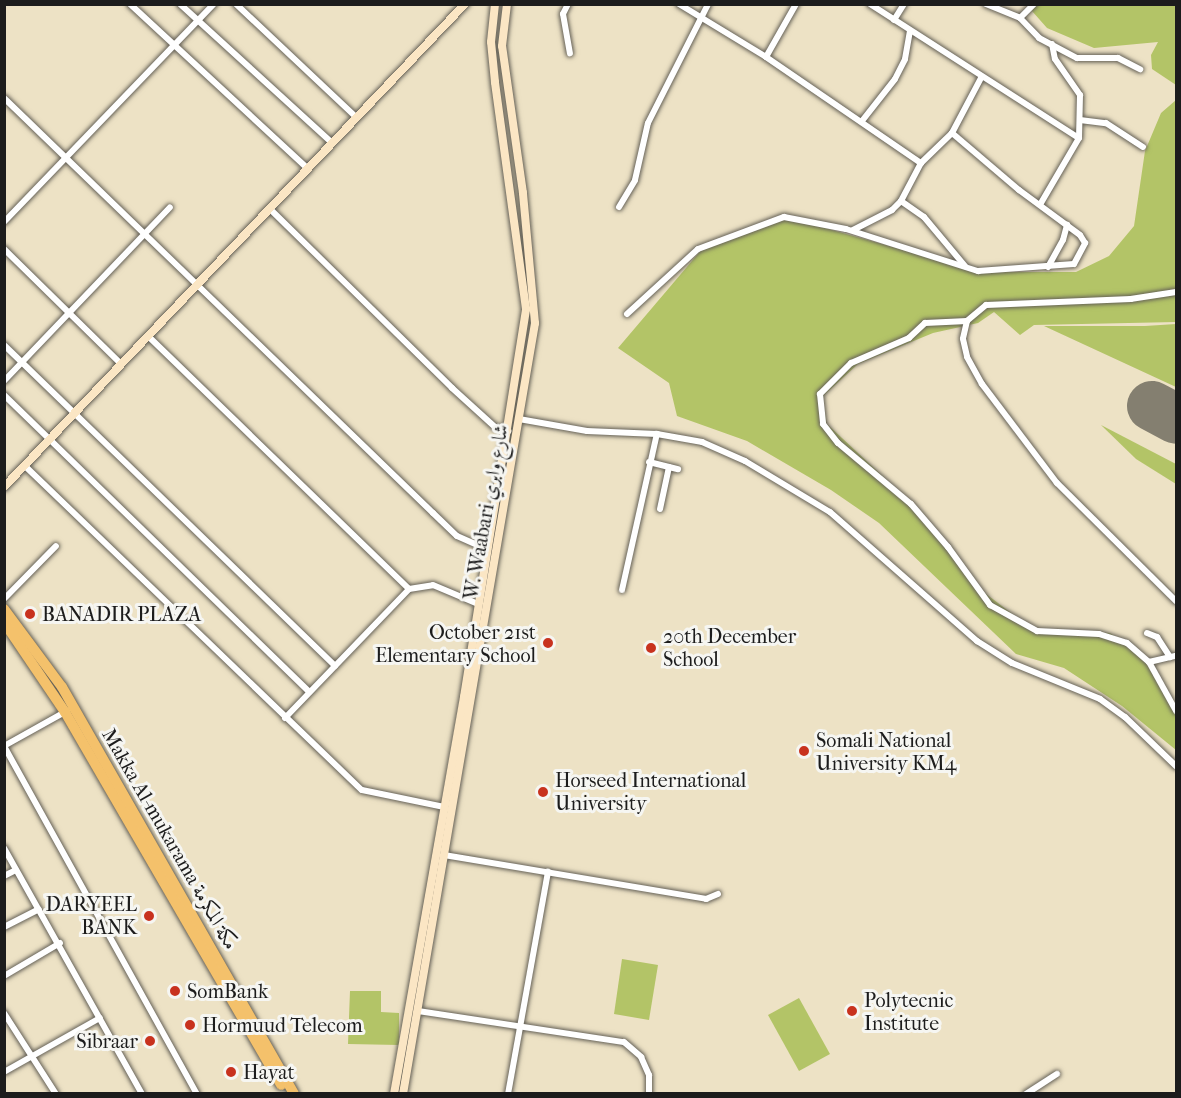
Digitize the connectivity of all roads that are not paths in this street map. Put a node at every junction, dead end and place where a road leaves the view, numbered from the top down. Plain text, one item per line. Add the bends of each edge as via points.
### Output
1 (130, 4) edge
2 (180, 4) edge
3 (214, 4) edge
4 (236, 4) edge
5 (465, 4) edge
6 (495, 4) edge
7 (507, 4) edge
8 (568, 4) edge
9 (679, 4) edge
10 (708, 4) edge
11 (796, 4) edge
12 (870, 4) edge
13 (904, 4) edge
14 (986, 4) edge
15 (1034, 4) edge
16 (698, 18) junction
17 (1020, 18) junction
18 (894, 20) junction
19 (198, 21) junction
20 (910, 30) junction
21 (1052, 44) junction
22 (174, 45) junction
23 (570, 53) dead end
24 (766, 57) junction
25 (1140, 69) dead end
26 (981, 78) junction
27 (4, 98) edge
28 (356, 117) junction
29 (1080, 120) junction
30 (862, 121) junction
31 (952, 133) junction
32 (1079, 138) junction
33 (331, 142) junction
34 (1143, 147) dead end
35 (66, 158) junction
36 (921, 163) junction
37 (307, 168) junction
38 (901, 201) junction
39 (1041, 203) junction
40 (170, 207) dead end
41 (620, 207) dead end
42 (269, 208) junction
43 (4, 222) edge
44 (1067, 225) junction
45 (853, 231) junction
46 (144, 234) junction
47 (4, 249) edge
48 (965, 266) junction
49 (1048, 267) junction
50 (197, 284) junction
51 (1176, 291) edge
52 (69, 313) junction
53 (627, 314) dead end
54 (967, 321) junction
55 (148, 336) junction
56 (4, 345) edge
57 (22, 362) junction
58 (122, 364) junction
59 (4, 381) edge
60 (4, 395) edge
61 (75, 414) junction
62 (519, 419) junction
63 (508, 431) junction
64 (657, 434) junction
65 (50, 440) junction
66 (649, 462) junction
67 (25, 466) junction
68 (669, 467) junction
69 (678, 469) dead end
70 (4, 488) edge
71 (660, 509) dead end
72 (56, 546) dead end
73 (488, 550) junction
74 (409, 589) junction
75 (622, 590) dead end
76 (4, 599) edge
77 (1176, 601) edge
78 (478, 604) junction
79 (4, 609) edge
80 (4, 622) edge
81 (1148, 633) dead end
82 (1173, 656) edge
83 (1149, 662) junction
84 (335, 666) junction
85 (309, 692) junction
86 (69, 710) junction
87 (1176, 711) edge
88 (285, 718) junction
89 (4, 746) edge
90 (1176, 766) edge
91 (444, 807) junction
92 (4, 849) edge
93 (444, 855) junction
94 (16, 870) junction
95 (548, 872) junction
96 (4, 876) edge
97 (718, 894) dead end
98 (39, 909) junction
99 (4, 927) edge
100 (60, 943) junction
101 (4, 976) edge
102 (418, 1011) junction
103 (4, 1013) edge
104 (100, 1018) junction
105 (520, 1025) junction
106 (32, 1056) junction
107 (4, 1072) edge
108 (1057, 1074) dead end
109 (56, 1094) edge
110 (142, 1094) edge
111 (197, 1094) edge
112 (286, 1094) edge
113 (294, 1094) edge
114 (394, 1094) edge
115 (403, 1094) edge
116 (508, 1094) edge
117 (649, 1094) edge
118 (1026, 1094) edge

1 - 22 street
2 - 19 street
3 - 19 street
4 - 28 street
5 - 28 main road
6 - 63 main road, W. Waabari شارع وابري via 491,42 495,82 526,299
7 - 62 main road, W. Waabari شارع وابري via 502,46 524,193 535,310
8 - 23 street via 563,14
9 - 16 street
10 - 16 street
11 - 24 street
12 - 18 street
13 - 18 street
14 - 17 street
15 - 17 street
16 - 24 street
16 - 41 street via 648,123 635,180
17 - 21 street via 1027,30
18 - 20 street
19 - 22 street
19 - 33 street
20 - 26 street
20 - 30 street via 905,59 895,79
21 - 25 street via 1077,58 1118,58
21 - 29 street via 1055,59 1080,95
22 - 35 street
22 - 37 street
24 - 30 street
26 - 31 street
26 - 32 street
27 - 35 street
28 - 33 main road
29 - 32 street
29 - 34 street via 1106,123
30 - 36 street
31 - 36 street
31 - 39 street via 1018,190
32 - 39 street
33 - 37 main road
35 - 43 street
35 - 46 street
36 - 38 street
37 - 42 main road
38 - 45 street
38 - 48 street via 924,217
39 - 44 street
40 - 46 street
42 - 50 main road
42 - 63 street via 452,388 495,427
44 - 49 street
44 - 49 street via 1083,239 1078,258 1066,267
45 - 48 street
45 - 53 street via 798,217 744,229 698,249
46 - 50 street
46 - 52 street
47 - 52 street
48 - 49 street via 978,271
50 - 55 main road
50 - 73 street via 457,536
51 - 54 street via 1131,299 996,303 979,309
52 - 57 street
52 - 58 street
54 - 77 street via 963,339 967,357 1008,421 1057,483
54 - 83 street via 925,323 909,338 851,363 820,394 823,424 838,443 911,504 954,554 977,591 1003,615 1037,631 1115,637 1137,648
55 - 58 main road
55 - 74 street
56 - 57 street
57 - 59 street
57 - 61 street
58 - 61 main road
60 - 65 street
61 - 65 main road
61 - 84 street
62 - 64 street via 587,431
62 - 93 main road, W. Waabari شارع وابري
63 - 73 main road, W. Waabari شارع وابري
64 - 66 street
64 - 90 street via 715,446 814,501 977,641 1012,663 1100,699 1125,717
65 - 67 main road
65 - 85 street
66 - 68 street
66 - 75 street
67 - 70 main road
67 - 88 street
68 - 69 street
68 - 71 street
72 - 76 street
73 - 78 main road, W. Waabari شارع وابري
74 - 78 street via 433,585
74 - 84 street
78 - 91 main road, W. Waabari شارع وابري
79 - 86 highway, Makka Al-mukarama مكة المكرمة via 45,660
80 - 86 highway, Makka Al-mukarama مكة المكرمة
81 - 82 street via 1157,637
82 - 83 street
83 - 87 street
84 - 85 street
85 - 88 street
86 - 89 street
86 - 112 highway, Makka Al-mukarama مكة المكرمة
86 - 113 highway, Makka Al-mukarama مكة المكرمة
88 - 91 street via 362,790
89 - 111 street
91 - 114 main road, W. Waabari شارع وابري
92 - 94 street
93 - 95 street
93 - 102 main road, W. Waabari شارع وابري
94 - 96 street
94 - 98 street
95 - 97 street via 706,899
95 - 105 street
98 - 99 street
98 - 100 street
100 - 101 street
100 - 104 street
102 - 105 street
102 - 115 main road, W. Waabari شارع وابري
103 - 106 street
104 - 106 street
104 - 110 street
105 - 116 street
105 - 117 street via 624,1042 641,1057 649,1076
106 - 107 street
106 - 109 street
108 - 118 street

